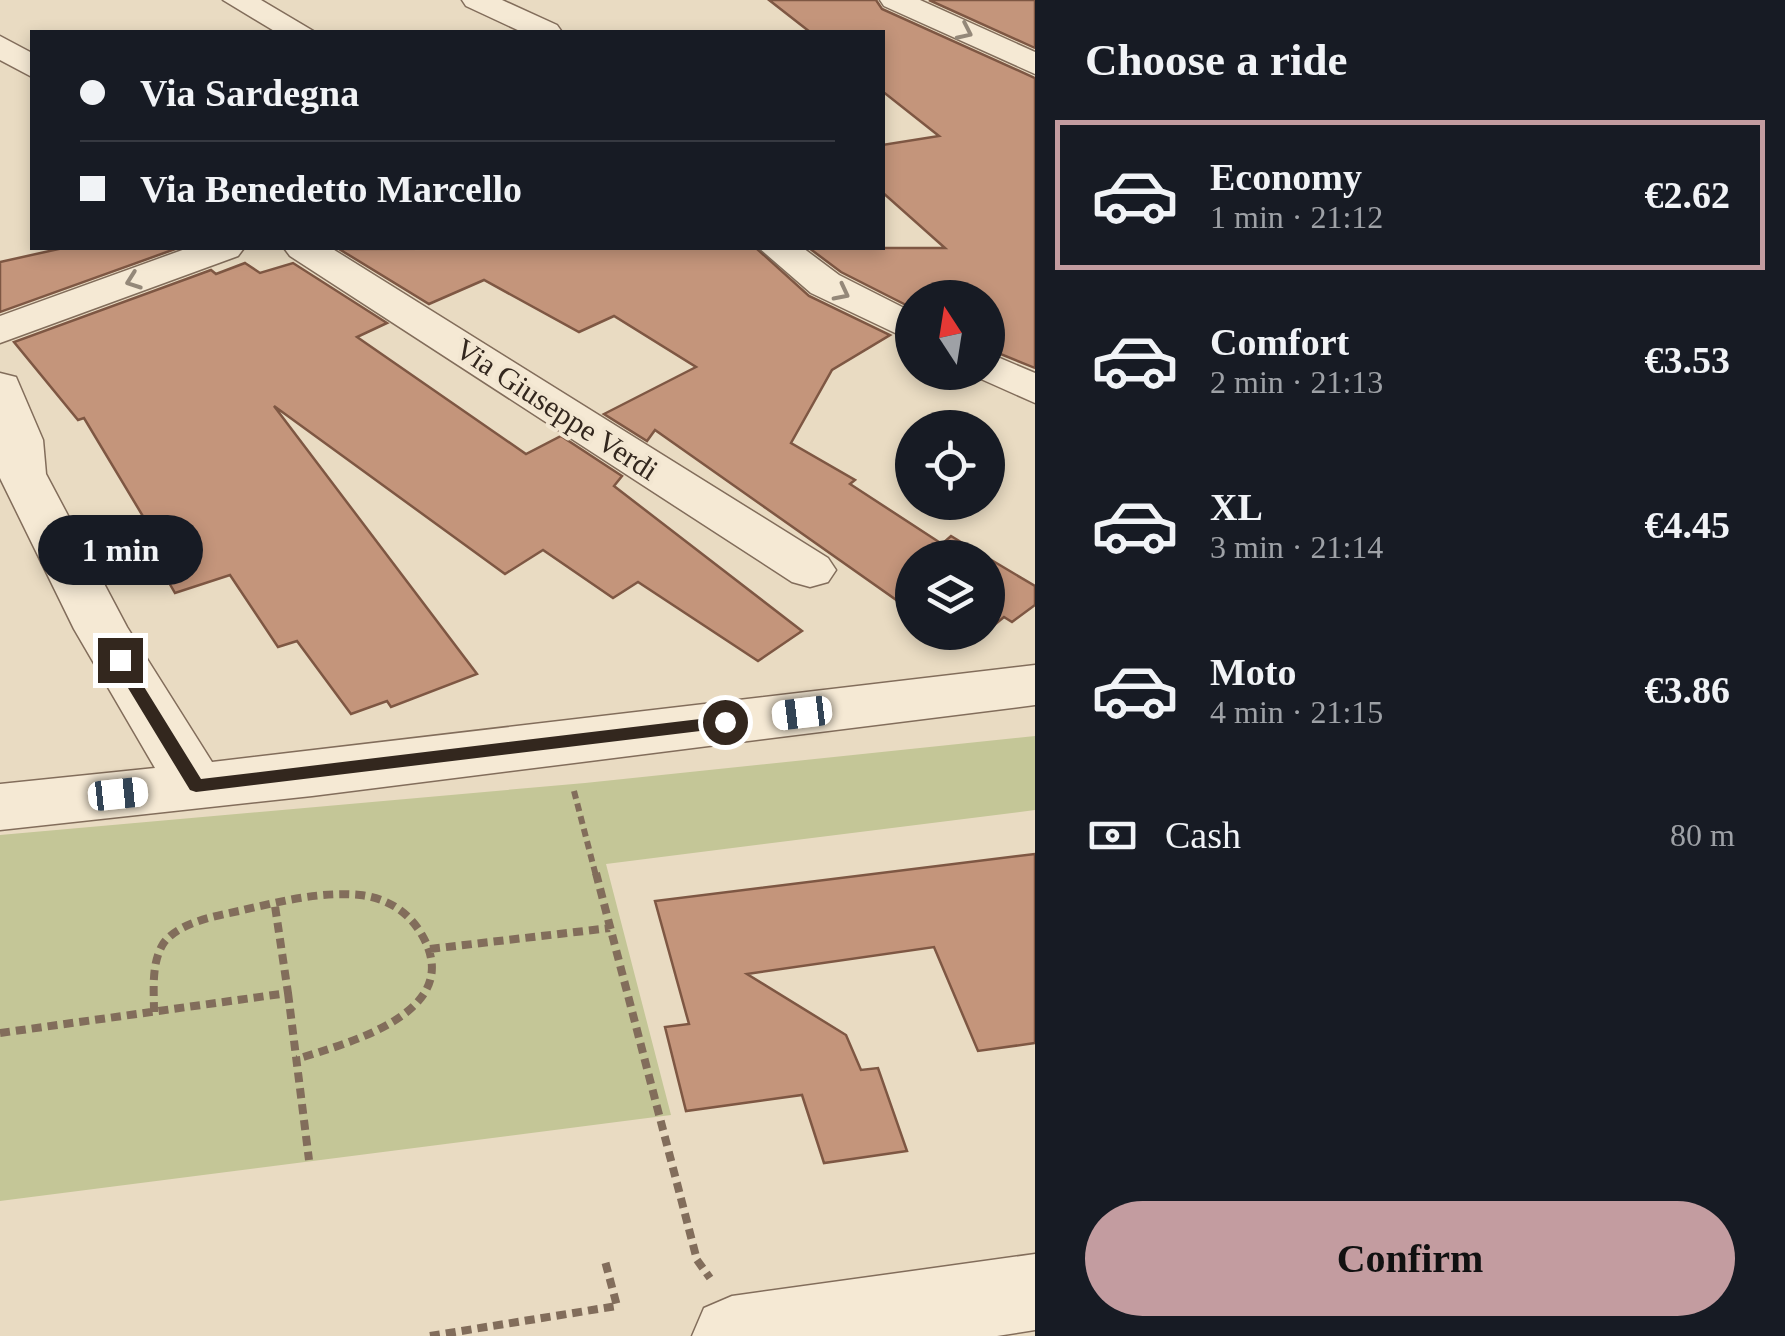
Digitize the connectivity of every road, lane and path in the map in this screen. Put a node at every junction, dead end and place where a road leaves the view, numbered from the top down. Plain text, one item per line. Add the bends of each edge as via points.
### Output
1 (238, 0) edge
2 (477, 0) edge
3 (895, 0) edge
4 (295, 30) edge
5 (542, 30) edge
6 (0, 46) edge
7 (1035, 64) edge
8 (30, 66) edge
9 (219, 250) edge
10 (307, 250) edge
11 (782, 250) edge
12 (895, 320) edge
13 (0, 330) edge
14 (1005, 375) edge
15 (0, 386) edge
16 (1035, 390) edge
17 (10, 440) edge
18 (810, 570) dead end
19 (1035, 685) edge
20 (571, 779) dead end
21 (196, 786) junction
22 (0, 807) edge
23 (275, 906) junction
24 (610, 928) junction
25 (430, 950) junction
26 (288, 993) junction
27 (154, 1012) junction
28 (0, 1032) edge
29 (296, 1058) junction
30 (310, 1160) dead end
31 (605, 1260) dead end
32 (1035, 1292) edge
33 (723, 1310) edge
34 (936, 1323) edge
35 (430, 1336) edge

1 - 4 street
2 - 5 street
3 -> 7 street
6 - 8 street
9 -> 13 street
10 - 18 street, Via Giuseppe Verdi
11 -> 12 street via 824,284
14 - 16 street
15 - 17 street
17 - 21 street via 100,629
19 - 21 street
20 - 24 path
21 - 22 street
23 - 25 path via 360,895 401,908
23 - 26 path
23 - 27 path via 217,913 168,938 156,965
24 - 25 path
24 - 33 path via 697,1260
25 - 29 path via 424,990 394,1024 367,1039
26 - 27 path
26 - 29 path
27 - 28 path
29 - 30 path
31 - 35 path via 617,1306
32 - 34 street
33 - 34 street

